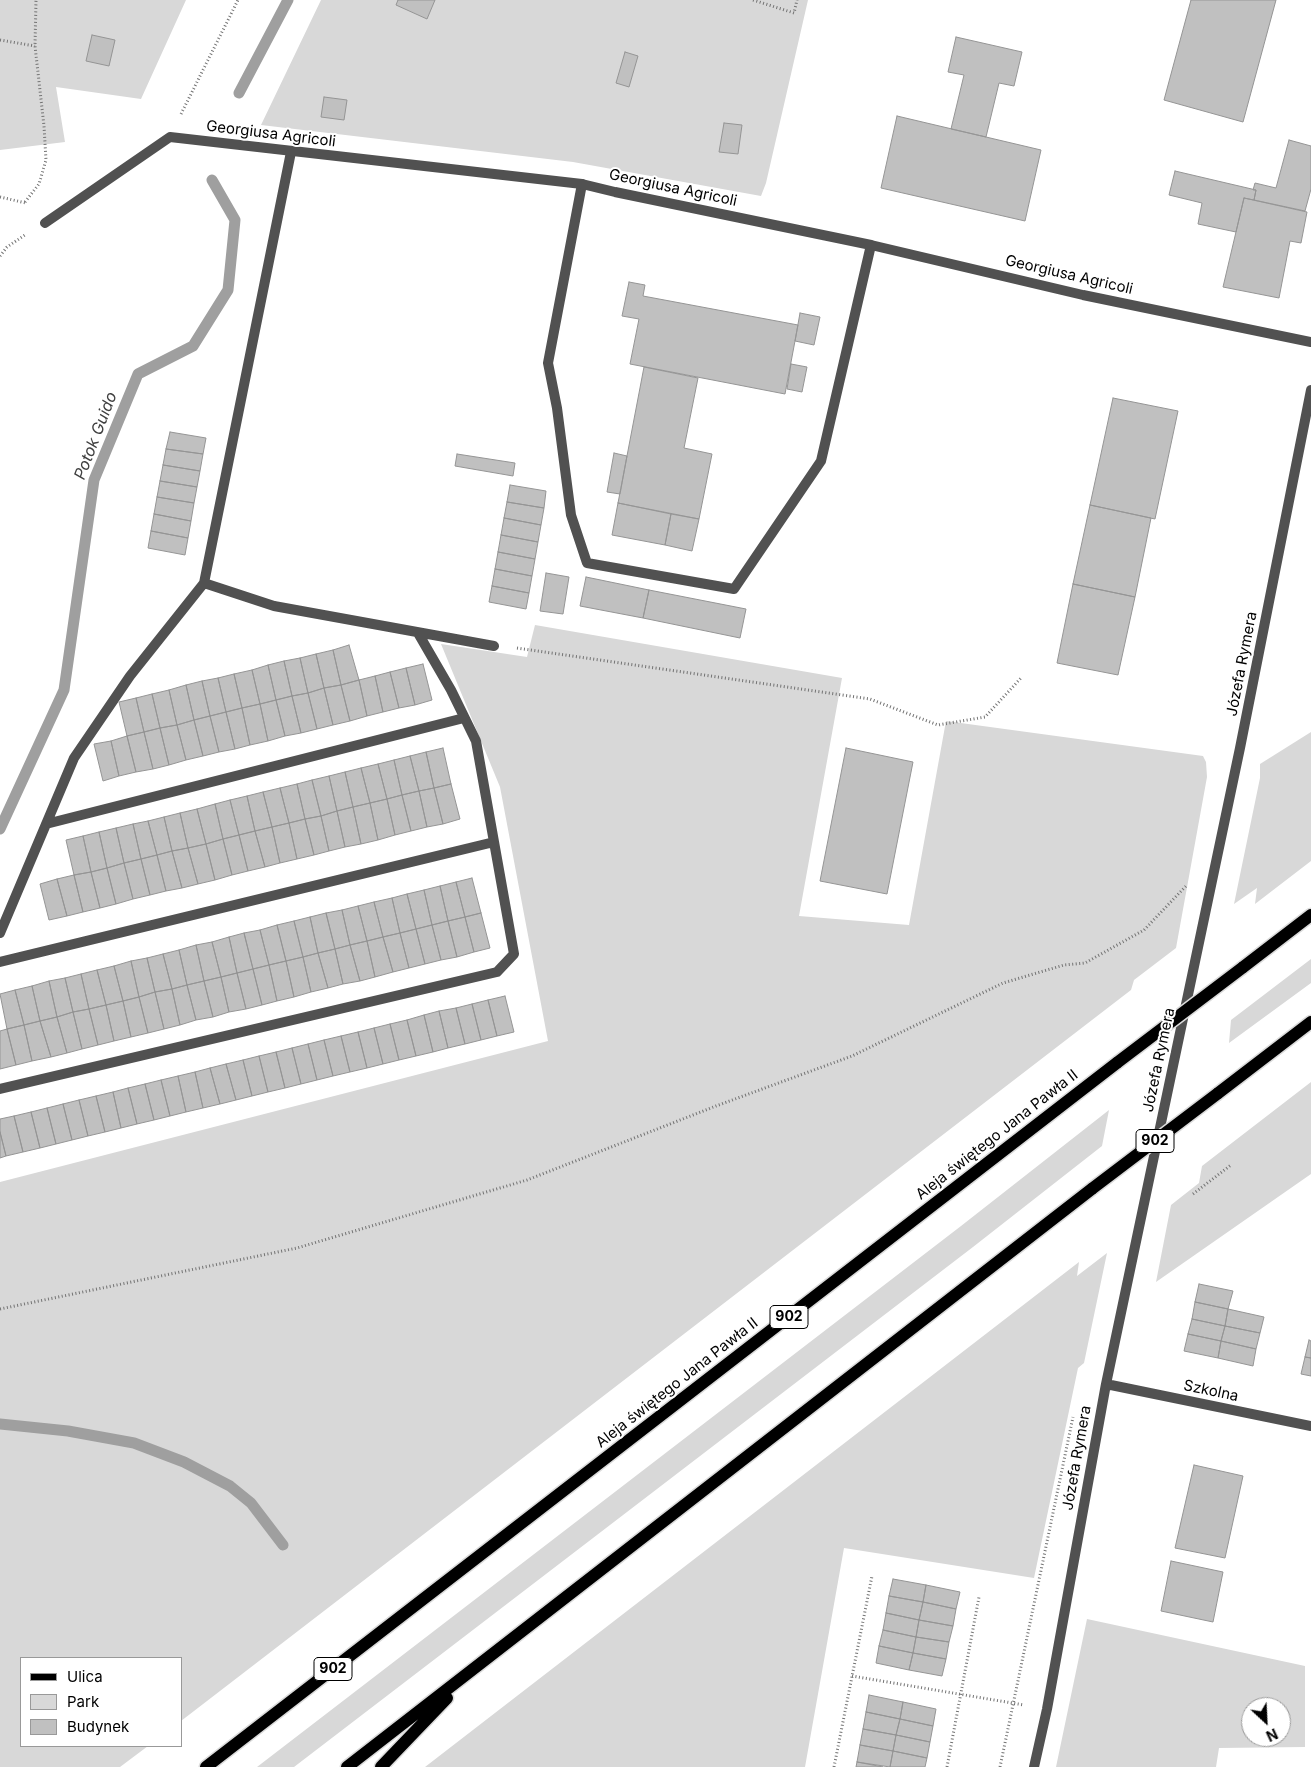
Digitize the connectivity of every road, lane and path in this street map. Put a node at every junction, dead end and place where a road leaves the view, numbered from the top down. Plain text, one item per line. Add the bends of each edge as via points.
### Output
1 (36, 0) edge
2 (238, 0) edge
3 (753, 0) edge
4 (797, 0) edge
5 (0, 40) edge
6 (35, 46) junction
7 (170, 137) junction
8 (291, 152) junction
9 (582, 184) junction
10 (25, 202) dead end
11 (45, 223) joint
12 (871, 245) junction
13 (0, 256) edge
14 (1311, 342) edge
15 (1311, 390) edge
16 (204, 583) junction
17 (418, 632) junction
18 (494, 646) joint
19 (1021, 678) dead end
20 (464, 718) junction
21 (46, 824) junction
22 (494, 842) junction
23 (1187, 885) dead end
24 (1311, 916) edge
25 (0, 933) edge
26 (0, 962) edge
27 (1311, 1022) edge
28 (0, 1089) edge
29 (1231, 1165) dead end
30 (1193, 1194) dead end
31 (0, 1309) edge
32 (1106, 1384) junction
33 (1074, 1409) dead end
34 (1311, 1426) edge
35 (872, 1576) dead end
36 (979, 1597) dead end
37 (476, 1668) junction
38 (852, 1676) junction
39 (960, 1694) junction
40 (1012, 1703) junction
41 (1047, 1709) junction
42 (206, 1767) edge
43 (347, 1767) edge
44 (381, 1767) edge
45 (834, 1767) edge
46 (947, 1767) edge
47 (1000, 1767) edge
48 (1034, 1767) edge

1 - 6 path
2 - 7 path
3 - 4 path via 794,13
5 - 6 path
6 - 10 path via 46,160 40,184
7 - 8 street, Georgiusa Agricoli
7 - 11 street
8 - 9 street, Georgiusa Agricoli
8 - 16 street
9 - 12 street, Georgiusa Agricoli
9 - 12 street via 548,363 571,515 586,563 734,589 821,461
11 - 13 path via 6,247
12 - 14 street, Georgiusa Agricoli via 1083,295
15 - 32 street, Józefa Rymera via 1240,748
16 - 17 street via 274,606
16 - 21 street via 130,676 74,758
17 - 18 street
17 - 20 street
18 - 19 path via 870,699 938,725 985,717
20 - 21 street
20 - 22 street via 476,741
21 - 25 street
22 - 26 street
22 - 28 street via 514,954 497,972
23 - 31 path via 1144,930 1085,963 1064,965 1003,983 852,1056 527,1180 297,1248
24 - 42 main road, Aleja świętego Jana Pawła II / 902, bridge
27 - 37 main road, 902, bridge
29 - 30 path
32 - 34 street, Szkolna
32 - 41 street, Józefa Rymera
33 - 40 path
35 - 38 path
36 - 39 path
37 - 43 main road, 902
37 - 44 main road
38 - 39 path
38 - 45 path
39 - 40 path
39 - 46 path
40 - 41 path
40 - 47 path
41 - 48 street, Józefa Rymera

